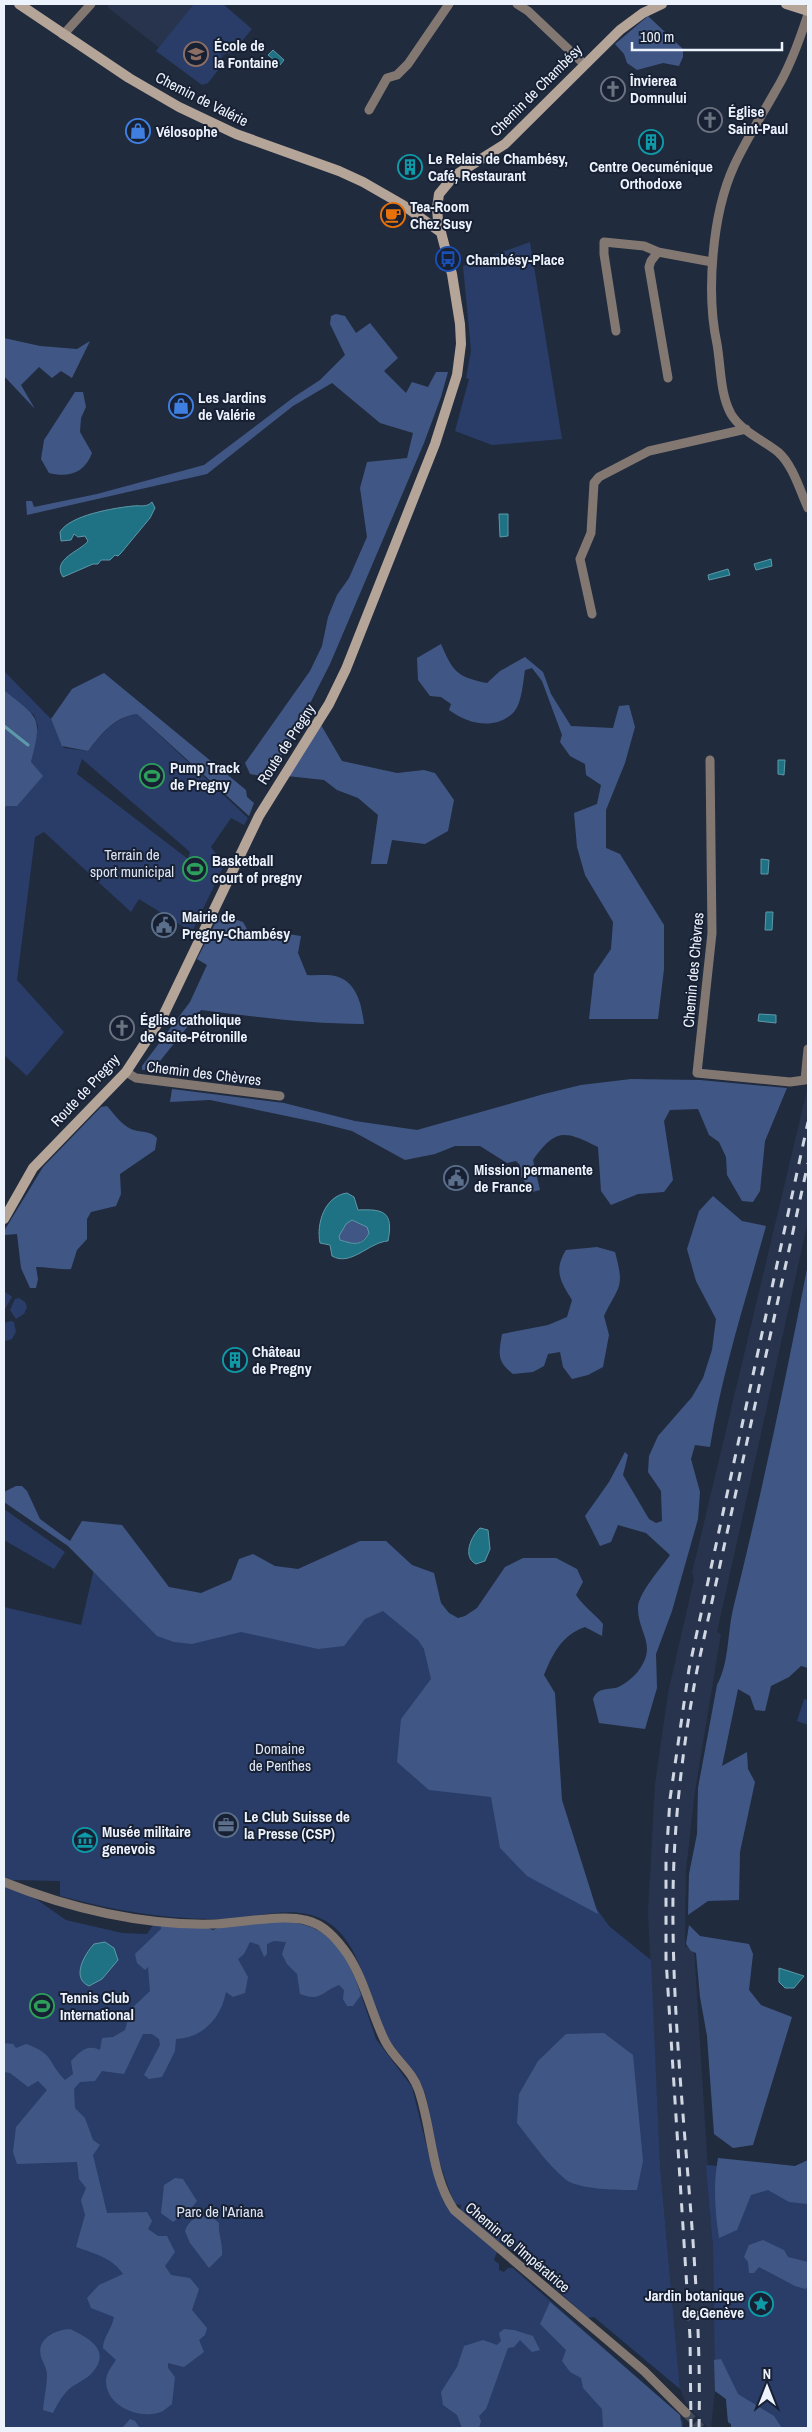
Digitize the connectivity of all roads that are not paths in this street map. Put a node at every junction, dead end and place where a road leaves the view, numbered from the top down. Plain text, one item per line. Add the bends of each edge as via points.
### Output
1 (19, 4) edge
2 (91, 4) edge
3 (449, 4) edge
4 (516, 4) edge
5 (662, 4) edge
6 (786, 4) edge
7 (808, 12) edge
8 (63, 35) junction
9 (584, 64) junction
10 (369, 110) dead end
11 (439, 232) junction
12 (658, 252) junction
13 (712, 262) junction
14 (616, 331) dead end
15 (668, 378) dead end
16 (746, 429) junction
17 (808, 508) edge
18 (592, 614) dead end
19 (710, 760) dead end
20 (808, 1049) edge
21 (126, 1072) junction
22 (806, 1081) edge
23 (280, 1096) dead end
24 (4, 1219) edge
25 (4, 1882) edge
26 (686, 2413) tunnel mouth

1 - 8 street, Chemin de Valérie
2 - 8 street
3 - 10 street via 408,64 397,75 387,78
4 - 9 street via 528,11
5 - 9 street, Chemin de Chambésy via 634,18
6 - 7 street
7 - 13 street via 777,89 730,176
8 - 11 street, Chemin de Valérie via 179,107 236,134 339,171 386,195
9 - 11 street, Chemin de Chambésy via 505,144 448,182 438,200
11 - 21 street, Route de Pregny via 454,284 461,344 456,375 435,444 346,669 329,704 259,816 164,1014
12 - 13 street
12 - 14 street via 635,245 604,242
12 - 15 street via 649,267
13 - 16 street via 713,332 724,393 731,415
16 - 17 street via 780,454
16 - 18 street via 648,451 594,483 591,533 580,559
19 - 22 street, Chemin des Chèvres via 712,933 697,1073
20 - 22 street
21 - 23 street, Chemin des Chèvres via 136,1078
21 - 24 street, Route de Pregny via 33,1168
25 - 26 street, Chemin de l'Impératrice via 64,1903 145,1919 214,1924 302,1919 322,1927 348,1955 386,2044 419,2088 448,2202 475,2229 644,2371

